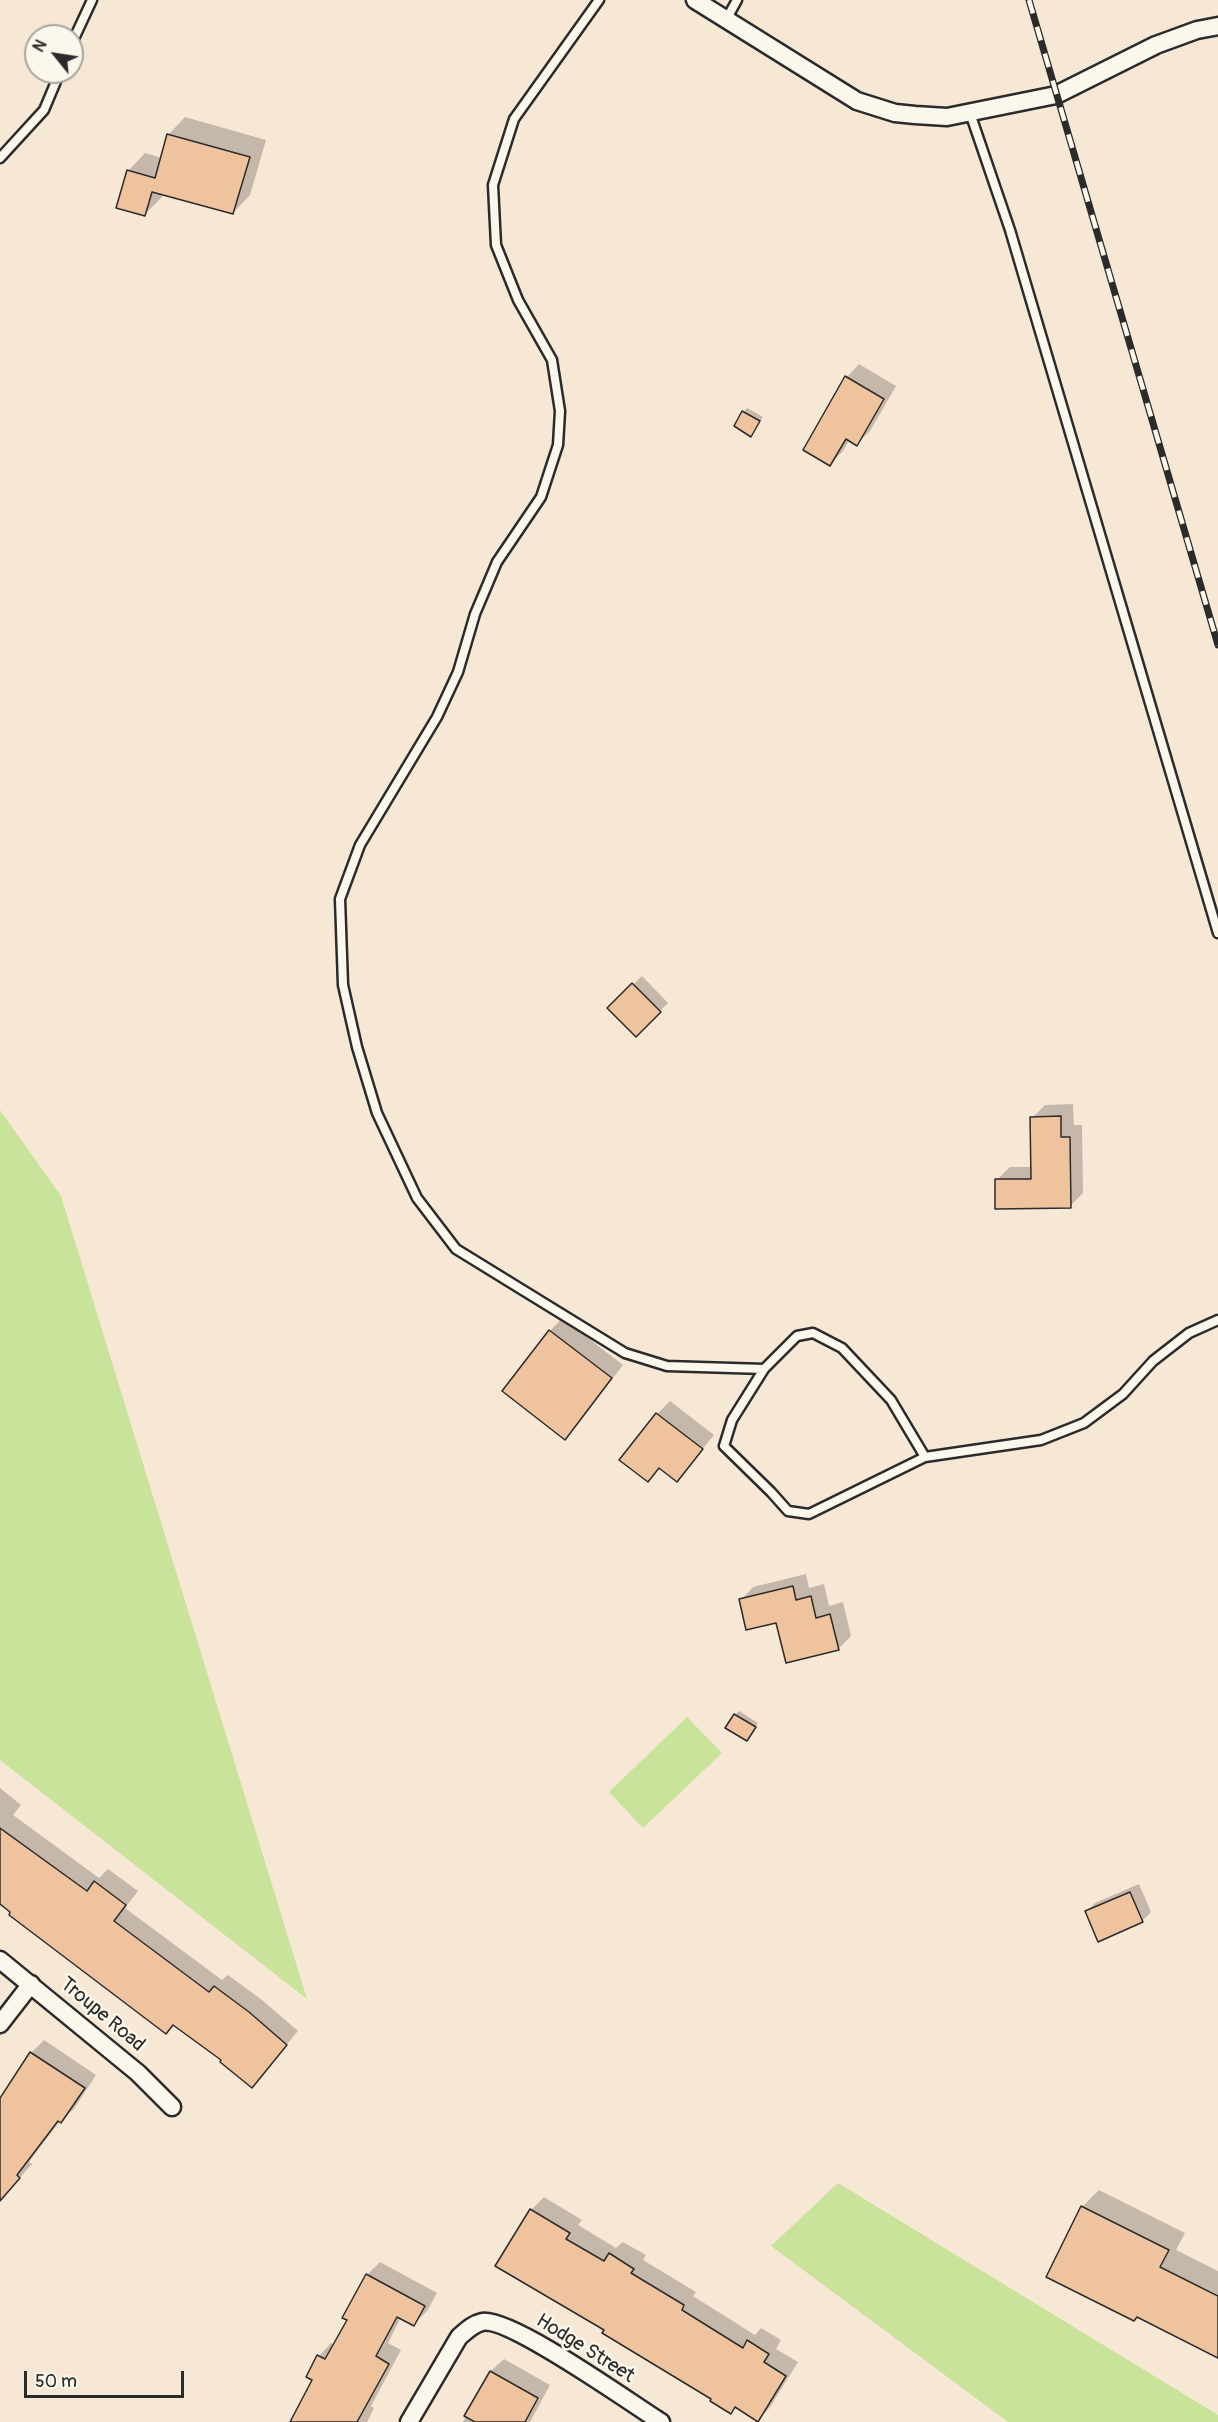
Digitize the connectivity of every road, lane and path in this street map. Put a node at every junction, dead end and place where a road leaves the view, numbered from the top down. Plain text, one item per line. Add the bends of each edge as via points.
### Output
1 (92, 0) edge
2 (599, 0) edge
3 (695, 0) edge
4 (737, 0) edge
5 (726, 20) junction
6 (81, 24) edge
7 (1218, 26) edge
8 (55, 84) edge
9 (970, 113) junction
10 (0, 158) edge
11 (1218, 933) edge
12 (1218, 1320) edge
13 (764, 1369) junction
14 (925, 1457) junction
15 (0, 1960) edge
16 (32, 1984) junction
17 (0, 2024) edge
18 (172, 2107) dead end
19 (410, 2422) edge
20 (661, 2422) edge

1 - 6 lane
2 - 13 lane via 514,119 493,185 496,245 518,300 552,360 560,411 558,445 541,497 497,562 475,614 458,672 437,717 360,845 340,898 343,985 378,1113 417,1198 456,1249 625,1353 667,1366
3 - 5 street
4 - 5 lane
5 - 9 street via 834,88 875,108 915,116
7 - 9 street via 1156,45 1056,95
8 - 10 lane via 44,110
9 - 11 lane via 1010,230
12 - 14 lane via 1189,1333 1153,1361 1123,1394 1084,1423 1041,1440
13 - 14 lane via 797,1336 813,1333 842,1348 891,1400
13 - 14 lane via 732,1420 724,1446 788,1511 809,1514
15 - 16 street, Troupe Road
16 - 17 street
16 - 18 street, Troupe Road via 138,2073
19 - 20 street, Hodge Street via 459,2337 483,2321 527,2336

